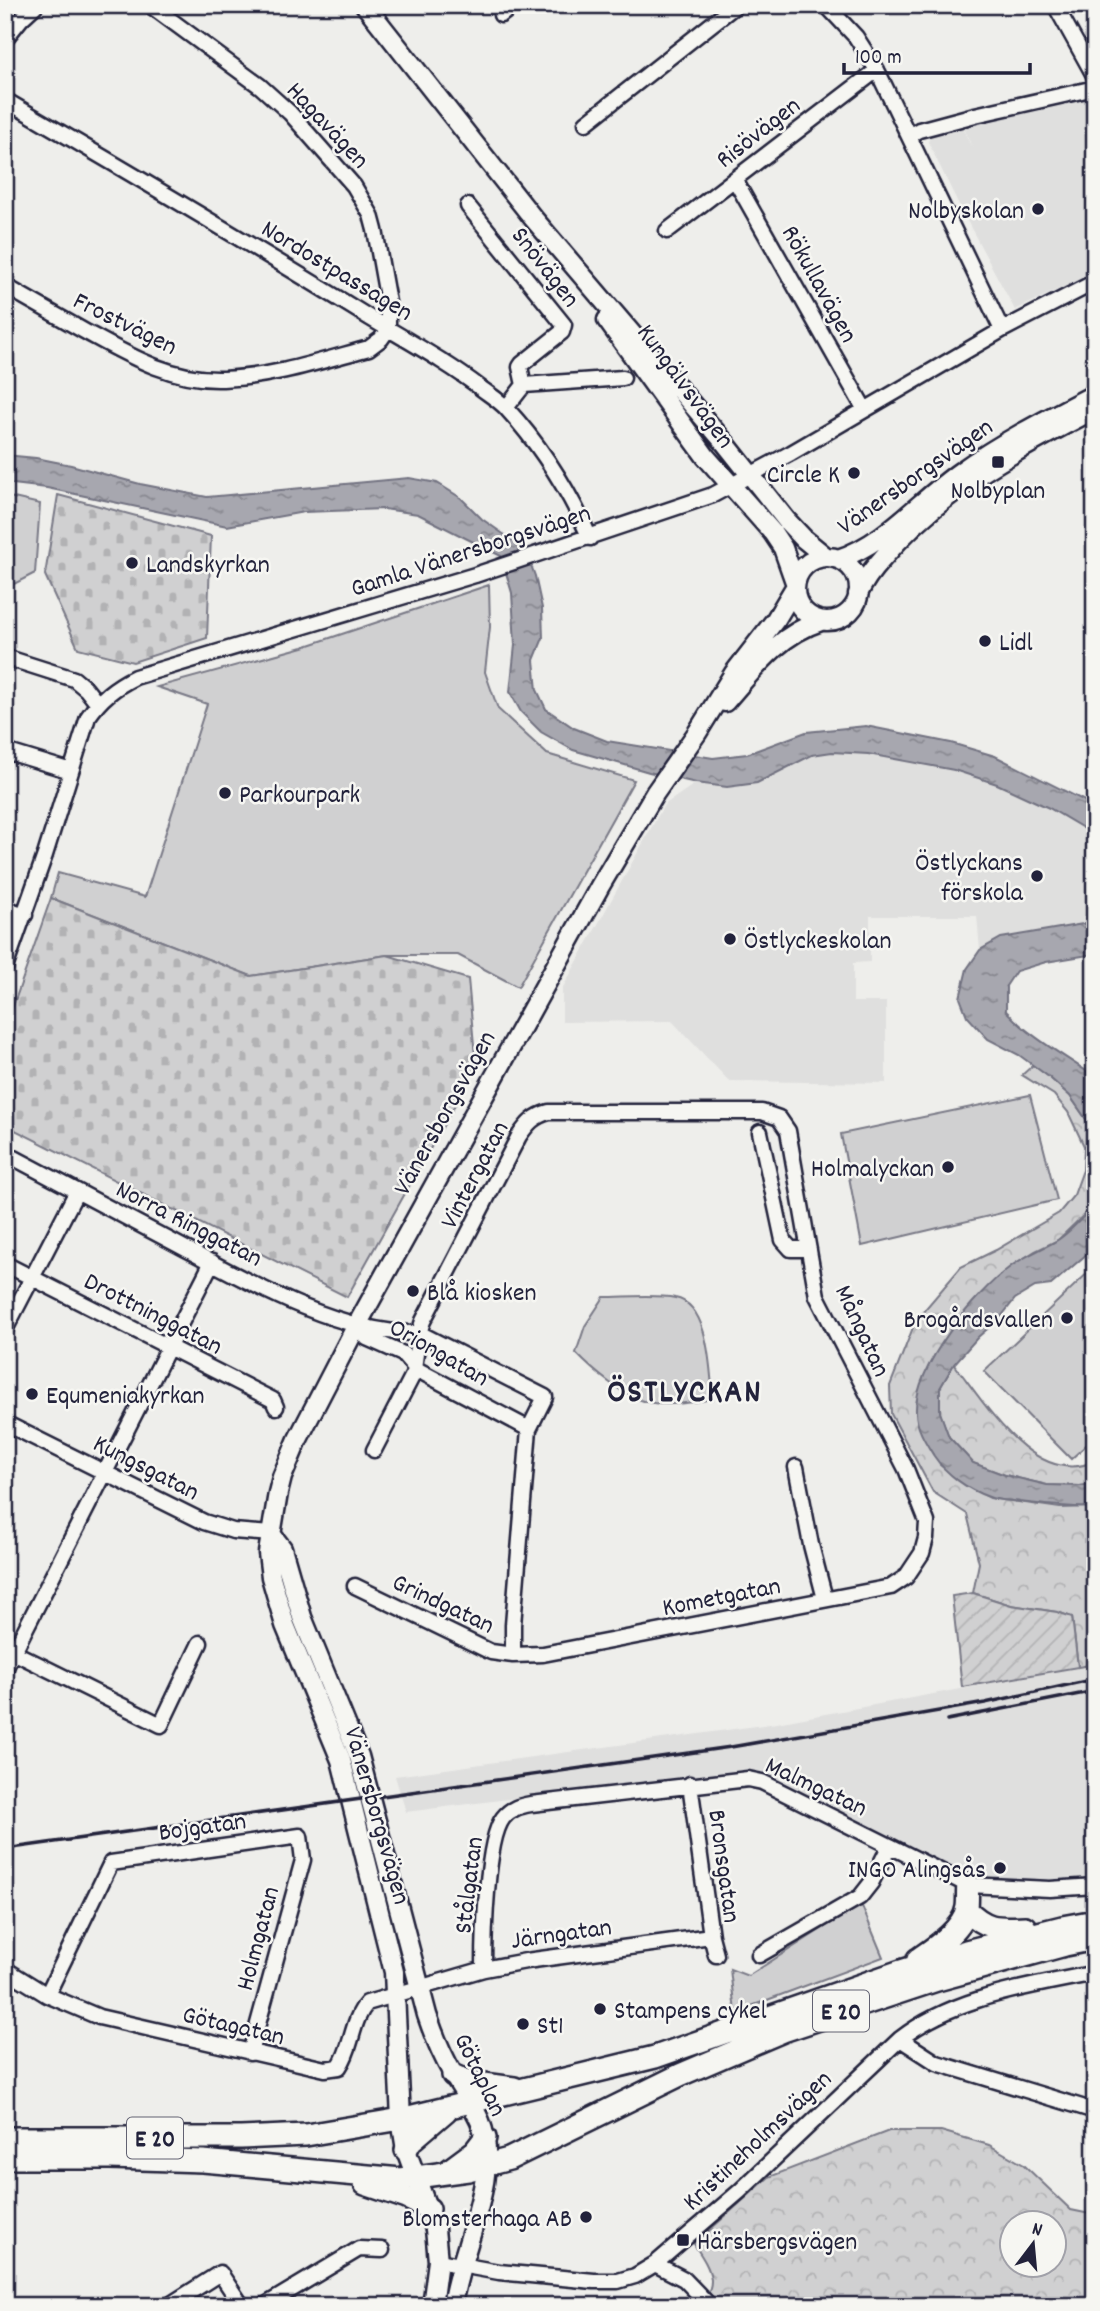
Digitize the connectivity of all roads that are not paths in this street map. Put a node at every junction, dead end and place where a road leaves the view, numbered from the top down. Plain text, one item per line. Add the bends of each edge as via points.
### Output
1 (36, 5) edge
2 (150, 5) edge
3 (365, 5) edge
4 (514, 5) edge
5 (736, 5) edge
6 (826, 5) edge
7 (1055, 5) edge
8 (501, 15) dead end
9 (5, 39) edge
10 (877, 70) junction
11 (1095, 77) edge
12 (1095, 88) edge
13 (5, 100) edge
14 (586, 123) dead end
15 (910, 135) junction
16 (735, 180) junction
17 (468, 206) dead end
18 (533, 218) junction
19 (667, 231) dead end
20 (1095, 282) edge
21 (5, 286) edge
22 (388, 330) junction
23 (1002, 330) junction
24 (623, 378) dead end
25 (524, 385) junction
26 (1095, 394) edge
27 (506, 408) junction
28 (1095, 409) edge
29 (865, 410) junction
30 (751, 474) junction
31 (731, 486) junction
32 (590, 538) junction
33 (832, 558) junction
34 (795, 586) junction
35 (858, 594) junction
36 (821, 621) junction
37 (5, 657) edge
38 (97, 704) junction
39 (697, 733) junction
40 (5, 751) edge
41 (71, 771) junction
42 (5, 908) edge
43 (24, 915) junction
44 (5, 968) edge
45 (779, 1118) joint
46 (760, 1132) dead end
47 (5, 1153) edge
48 (77, 1191) junction
49 (809, 1249) junction
50 (212, 1262) junction
51 (5, 1264) edge
52 (33, 1278) junction
53 (357, 1325) junction
54 (5, 1330) edge
55 (419, 1333) junction
56 (169, 1347) junction
57 (415, 1368) junction
58 (276, 1407) dead end
59 (5, 1423) edge
60 (529, 1429) junction
61 (374, 1450) dead end
62 (796, 1467) dead end
63 (105, 1471) junction
64 (271, 1534) junction
65 (922, 1553) joint
66 (355, 1586) dead end
67 (824, 1595) dead end
68 (200, 1643) dead end
69 (10, 1650) edge
70 (513, 1655) junction
71 (5, 1669) edge
72 (690, 1784) junction
73 (510, 1811) joint
74 (300, 1836) joint
75 (889, 1847) junction
76 (968, 1885) junction
77 (1095, 1886) edge
78 (967, 1910) junction
79 (1095, 1921) edge
80 (1062, 1927) junction
81 (711, 1936) junction
82 (1095, 1939) edge
83 (716, 1955) dead end
84 (759, 1955) dead end
85 (5, 1969) edge
86 (484, 1969) junction
87 (901, 1971) junction
88 (1095, 1973) edge
89 (419, 1988) junction
90 (47, 1995) junction
91 (395, 1995) junction
92 (900, 2039) junction
93 (250, 2053) junction
94 (453, 2074) junction
95 (526, 2090) junction
96 (460, 2105) junction
97 (1095, 2111) edge
98 (401, 2119) junction
99 (5, 2138) edge
100 (485, 2138) junction
101 (406, 2150) junction
102 (5, 2158) edge
103 (487, 2166) junction
104 (444, 2175) junction
105 (347, 2176) junction
106 (417, 2178) junction
107 (429, 2209) junction
108 (382, 2250) dead end
109 (438, 2261) junction
110 (655, 2264) junction
111 (460, 2265) junction
112 (168, 2306) edge
113 (242, 2306) edge
114 (264, 2306) edge
115 (432, 2306) edge
116 (452, 2306) edge
117 (710, 2306) edge

1 - 9 street
2 - 22 street, Hagavägen via 270,95 354,186 375,230 388,302
3 - 18 main road, Kungälvsvägen
4 - 8 street
5 - 14 street
6 - 10 street via 856,37
7 - 11 street
10 - 15 street
10 - 16 street, Risövägen
12 - 15 street
13 - 22 street, Nordostpassagen
15 - 23 street
16 - 19 street, Risövägen
16 - 29 street, Rökullavägen
17 - 25 street, Snövägen via 564,325 562,332 520,367
18 - 30 main road, Kungälvsvägen
18 - 31 main road, Kungälvsvägen
20 - 23 street, Gamla Vänersborgsvägen
21 - 22 street, Frostvägen via 135,359 185,376 268,375 369,348
22 - 27 street, Nordostpassagen via 439,359
23 - 29 street, Gamla Vänersborgsvägen
24 - 25 street
25 - 27 street, Snövägen
26 - 33 main road, Vänersborgsvägen via 992,450 862,550
27 - 32 street, Nordostpassagen via 553,469
28 - 35 main road, Vänersborgsvägen via 956,491 906,532
29 - 30 street, Gamla Vänersborgsvägen
30 - 31 street, Gamla Vänersborgsvägen
30 - 33 main road, Kungälvsvägen via 804,539
31 - 32 street, Gamla Vänersborgsvägen
31 - 34 main road, Kungälvsvägen via 783,548
32 - 38 street, Gamla Vänersborgsvägen via 135,677
33 - 34 main road via 817,558 803,567
33 - 35 main road via 845,562 855,573
34 - 36 main road via 802,610
34 - 39 main road, Vänersborgsvägen
35 - 36 main road via 846,614
36 - 39 main road, Vänersborgsvägen via 777,645
37 - 38 street via 74,679
38 - 41 street, Gamla Vänersborgsvägen via 88,717
39 - 53 main road, Vänersborgsvägen via 656,793 528,1013
40 - 41 street
41 - 43 street, Gamla Vänersborgsvägen
42 - 43 street
43 - 44 street, Gamla Vänersborgsvägen
45 - 49 street, Mångatan via 788,1131
45 - 55 street, Vintergatan via 762,1112 537,1115 519,1136
46 - 49 street via 783,1240 791,1249
47 - 48 street, Norra Ringgatan
48 - 50 street, Norra Ringgatan
48 - 52 street
49 - 65 street, Mångatan via 817,1296 906,1469 927,1522
50 - 53 street, Norra Ringgatan
50 - 56 street
51 - 52 street, Drottninggatan
52 - 54 street
52 - 56 street, Drottninggatan
53 - 55 street, Oriongatan
53 - 57 street, Oriongatan via 367,1338 402,1354
53 - 64 main road, Vänersborgsvägen via 282,1477
55 - 57 street, Vintergatan
55 - 60 street, Oriongatan via 545,1397
56 - 58 street, Drottninggatan via 272,1400
56 - 63 street
57 - 60 street, Oriongatan
57 - 61 street, Vintergatan
59 - 63 street, Kungsgatan
60 - 70 street, Oriongatan
62 - 67 street
63 - 64 street, Kungsgatan via 204,1522 233,1531
63 - 69 street
64 - 89 main road, Vänersborgsvägen via 282,1548 302,1618 359,1756
64 - 91 main road, Vänersborgsvägen via 268,1553 274,1587 341,1760 394,1972
65 - 70 street, Kometgatan via 906,1577 891,1587 554,1652
66 - 70 street, Grindgatan via 475,1646
68 - 69 street via 160,1725
69 - 71 street
72 - 73 street, Malmgatan via 531,1804
72 - 75 street, Malmgatan via 738,1779 762,1782
72 - 81 street, Bronsgatan
73 - 86 street, Stålgatan via 493,1845
74 - 90 street, Bojgatan via 111,1863
74 - 93 street, Holmgatan via 303,1860
75 - 76 street, Malmgatan
75 - 84 street via 860,1897
76 - 77 street, Malmgatan
76 - 78 highway
78 - 80 highway via 987,1926
78 - 87 highway via 944,1942
79 - 80 highway, E 20
80 - 87 highway, E 20
81 - 83 street, Bronsgatan
81 - 86 street, Järngatan
82 - 103 highway, E 20 via 937,1980 783,2031
85 - 90 street, Götagatan
86 - 89 street, Järngatan
87 - 95 highway, E 20 via 655,2057
88 - 92 street, Kristineholmsvägen via 946,2010
89 - 91 street, Götagatan
89 - 94 main road, Götaplan via 437,2045
90 - 93 street, Götagatan via 99,2017
91 - 93 street, Götagatan via 367,2003 358,2013 339,2067 325,2069
91 - 98 main road, Vänersborgsvägen
92 - 97 street via 937,2063
92 - 110 street, Kristineholmsvägen via 752,2180
94 - 95 highway via 470,2082
94 - 96 main road, Götaplan
95 - 96 highway, E 20
96 - 98 highway, E 20
96 - 100 main road, Götaplan via 480,2122
96 - 101 highway via 423,2129
98 - 99 highway, E 20 via 306,2135
98 - 101 main road
100 - 103 main road, Götaplan
100 - 104 highway
101 - 106 main road
102 - 105 highway, E 20 via 181,2160
103 - 104 highway, E 20
103 - 111 main road, Götaplan
104 - 106 highway, E 20
105 - 106 highway, E 20
105 - 107 highway
106 - 107 main road
107 - 109 main road
108 - 114 street via 359,2249
109 - 111 street, Kristineholmsvägen
109 - 115 main road
110 - 111 street, Kristineholmsvägen via 618,2281
110 - 117 street via 684,2278
111 - 116 main road, Götaplan
112 - 113 street via 220,2273

